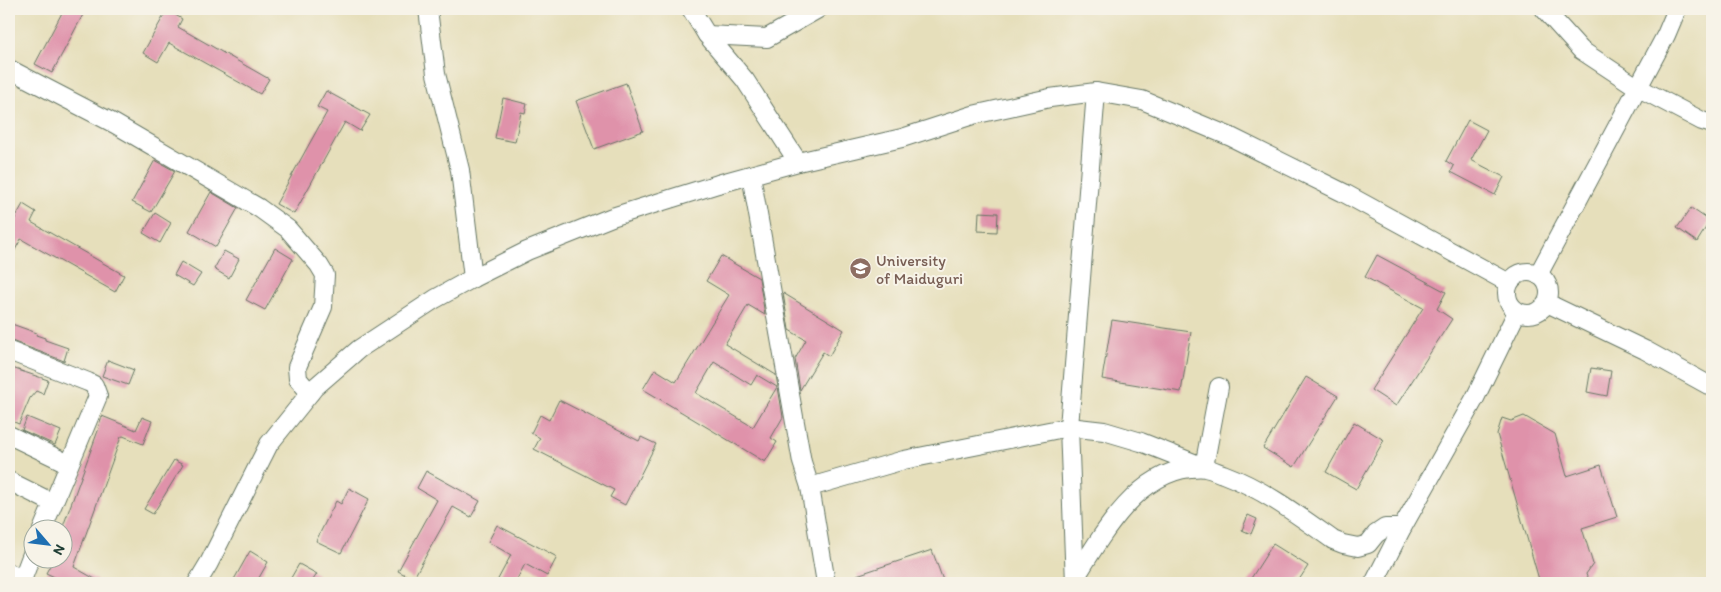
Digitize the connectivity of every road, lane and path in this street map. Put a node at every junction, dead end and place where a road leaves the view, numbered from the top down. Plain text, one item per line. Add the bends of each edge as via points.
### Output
1 (428, 9) edge
2 (690, 9) edge
3 (818, 9) edge
4 (1544, 9) edge
5 (1677, 9) edge
6 (707, 35) junction
7 (9, 69) edge
8 (1637, 86) junction
9 (1096, 92) junction
10 (1712, 124) edge
11 (798, 162) junction
12 (751, 175) junction
13 (1538, 275) junction
14 (473, 278) junction
15 (1509, 284) junction
16 (1547, 303) junction
17 (1517, 312) junction
18 (9, 351) edge
19 (1219, 387) dead end
20 (1712, 387) edge
21 (310, 393) junction
22 (1069, 427) junction
23 (9, 435) edge
24 (68, 464) junction
25 (1204, 467) junction
26 (9, 481) edge
27 (810, 487) junction
28 (53, 502) junction
29 (46, 520) edge
30 (1402, 528) junction
31 (1074, 582) edge
32 (197, 583) edge
33 (826, 583) edge
34 (1374, 583) edge

1 - 14 street via 436,74 460,170
2 - 6 street
3 - 6 street via 767,38
4 - 8 street via 1581,50
5 - 8 street
6 - 11 street via 745,80
7 - 21 street via 124,129 259,208 288,229 325,275 324,307 296,367 298,380
8 - 10 street
8 - 13 street
9 - 11 street via 1050,98 973,115 902,138
9 - 15 street via 1142,100 1231,137 1344,193
9 - 22 street
11 - 12 street
12 - 14 street via 612,217 527,251
12 - 27 street via 802,462
13 - 15 street via 1521,273
13 - 16 street via 1548,287
14 - 21 street via 359,349
15 - 17 street via 1507,300
16 - 17 street via 1534,314
16 - 20 street via 1645,350
17 - 30 street via 1475,398
18 - 24 street via 94,385 98,396
19 - 25 street
21 - 32 street via 269,444
22 - 25 street via 1104,430
22 - 27 street via 904,460
22 - 31 street
23 - 24 street
24 - 28 street
25 - 30 street via 1268,496 1343,544 1364,546 1385,528
25 - 31 street via 1180,470 1158,479 1134,497 1102,534
26 - 28 street
27 - 33 street
28 - 29 street
30 - 34 street

